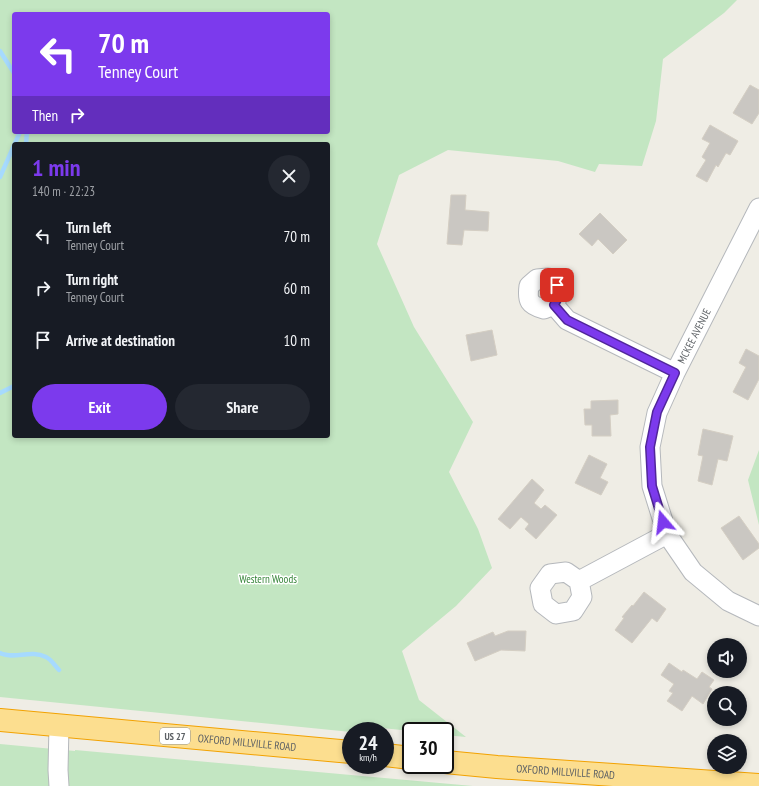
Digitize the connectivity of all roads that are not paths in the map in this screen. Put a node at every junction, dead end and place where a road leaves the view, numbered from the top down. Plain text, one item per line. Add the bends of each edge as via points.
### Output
1 (759, 208) edge
2 (554, 305) dead end
3 (675, 373) junction
4 (667, 534) junction
5 (579, 581) dead end
6 (759, 616) edge
7 (0, 720) edge
8 (59, 726) junction
9 (342, 751) edge
10 (454, 763) edge
11 (759, 785) edge
12 (59, 786) edge

1 - 3 street, MCKEE AVENUE
2 - 3 street via 567,320
3 - 4 street, MCKEE AVENUE via 657,412 650,447 652,486
4 - 5 street
4 - 6 street, MCKEE AVENUE via 693,572 728,601
7 - 8 highway, OXFORD MILLVILLE ROAD / US 27
8 - 9 highway, OXFORD MILLVILLE ROAD / US 27
8 - 12 street
10 - 11 highway, OXFORD MILLVILLE ROAD

